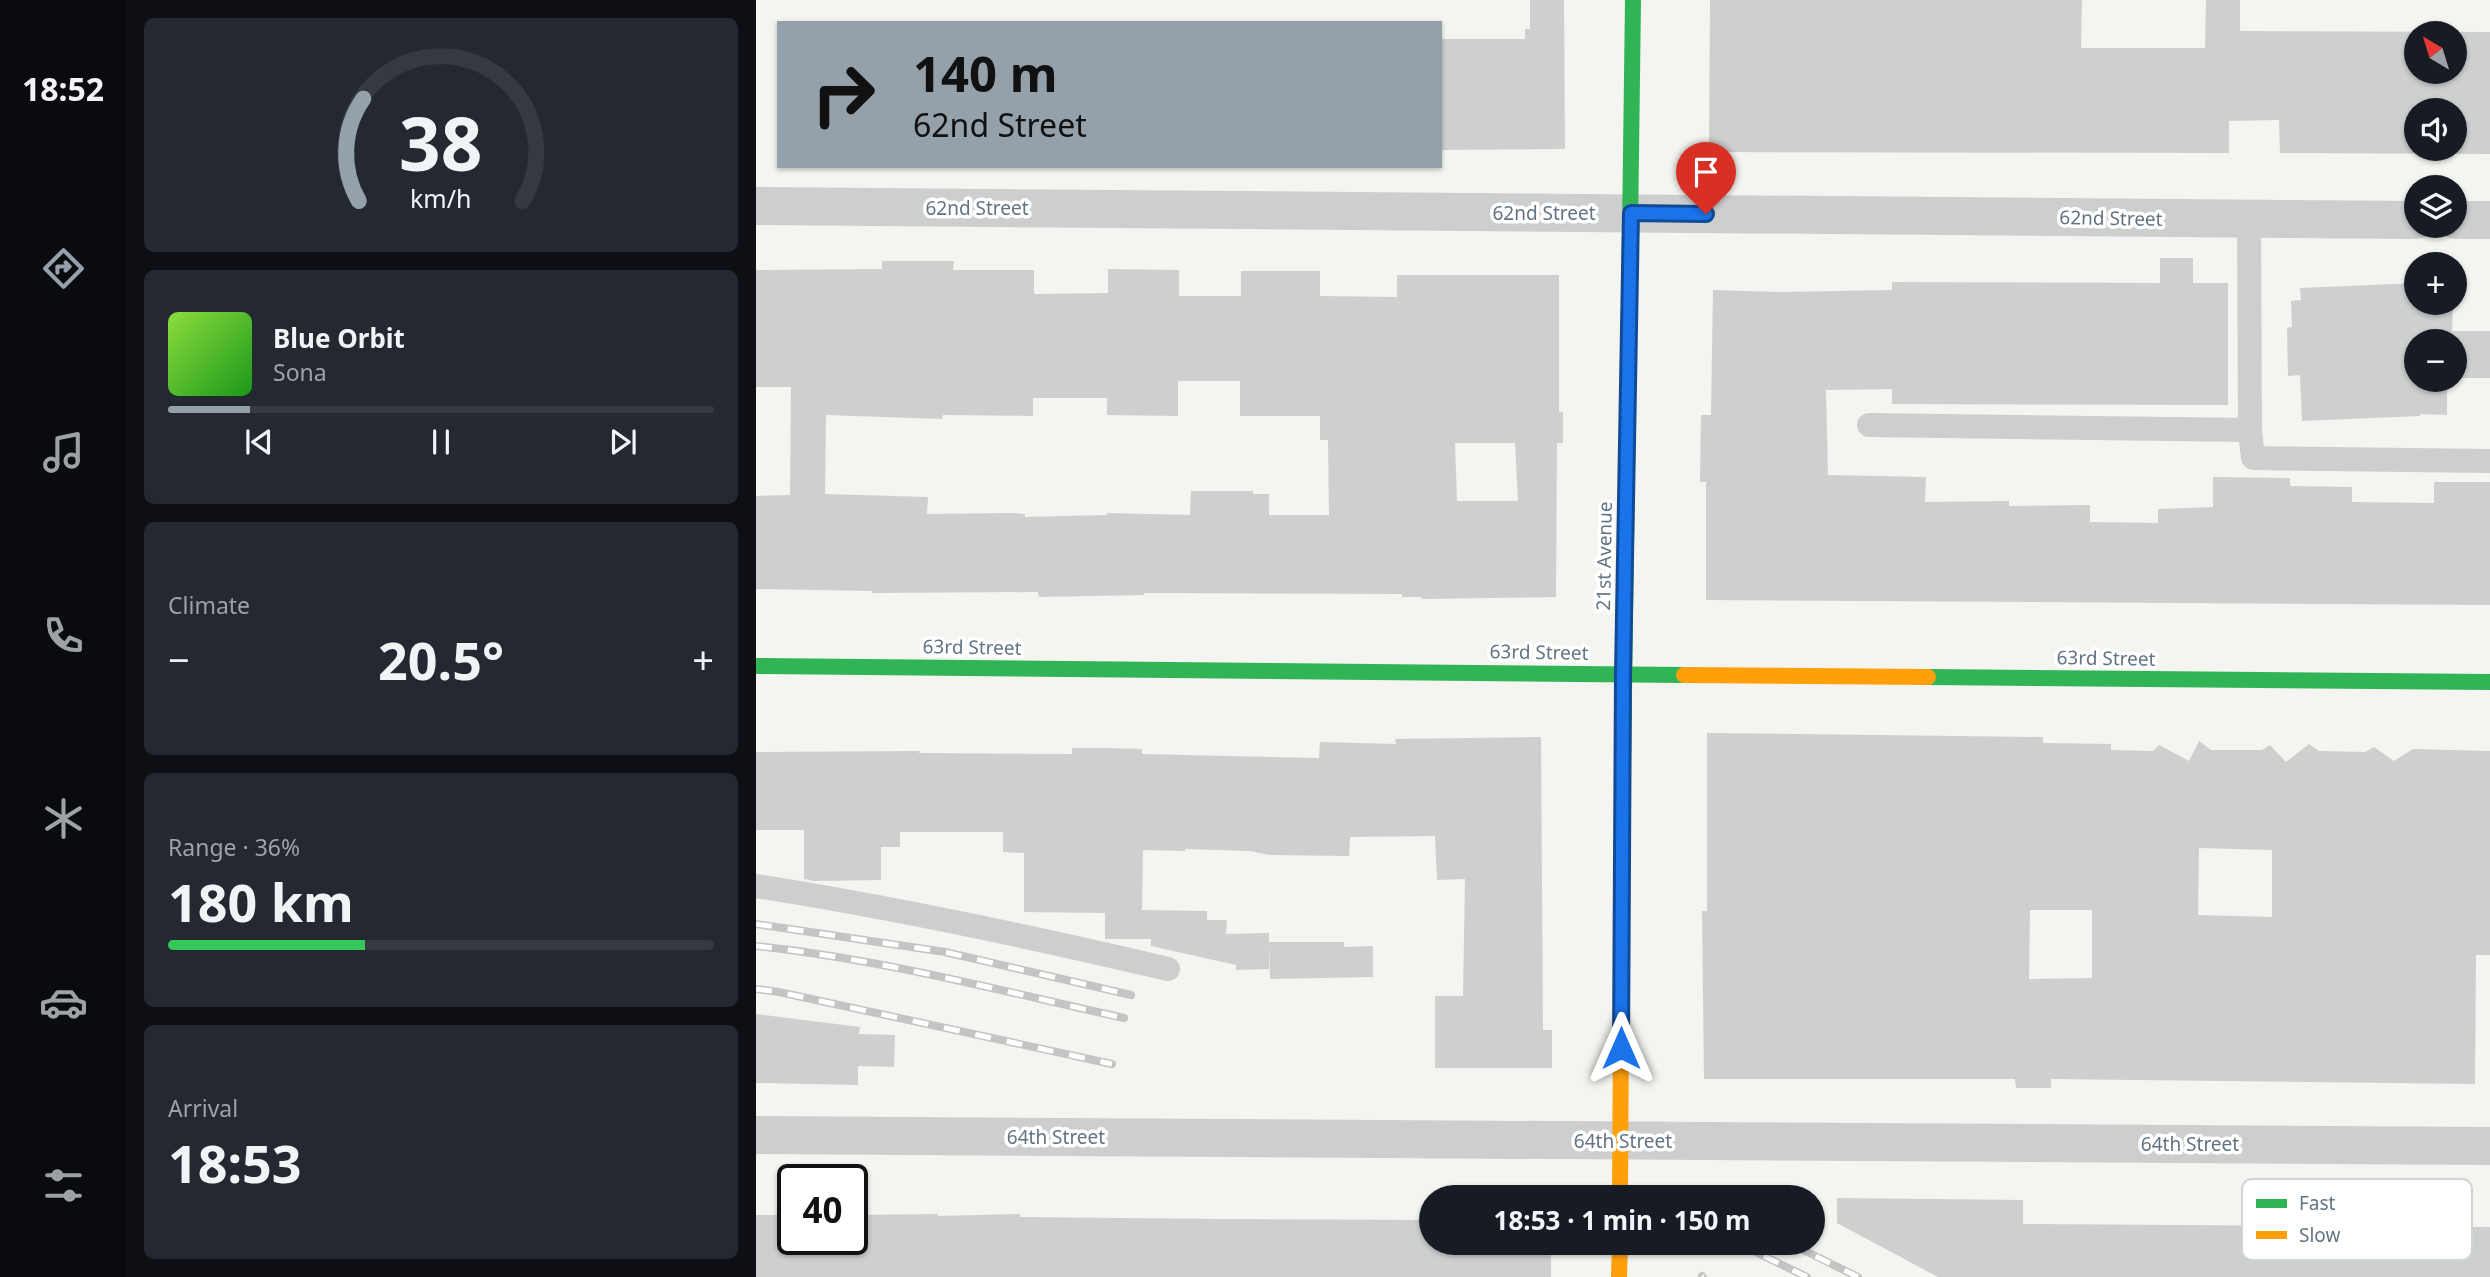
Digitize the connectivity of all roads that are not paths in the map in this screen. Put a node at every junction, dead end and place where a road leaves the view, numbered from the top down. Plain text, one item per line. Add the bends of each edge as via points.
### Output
1 (1633, 0) edge
2 (756, 206) edge
3 (1631, 213) junction
4 (2249, 220) junction
5 (2404, 220) edge
6 (2467, 220) edge
7 (2490, 220) edge
8 (1869, 425) dead end
9 (2250, 430) junction
10 (2490, 461) edge
11 (756, 666) edge
12 (1623, 674) junction
13 (2490, 682) edge
14 (756, 886) edge
15 (1168, 969) dead end
16 (756, 1135) edge
17 (1621, 1141) junction
18 (2490, 1146) edge
19 (1620, 1185) edge
20 (1620, 1255) edge
21 (1619, 1277) edge

1 - 3 street, 21st Avenue
2 - 3 street, 62nd Street
3 - 4 street, 62nd Street
3 - 12 street, 21st Avenue
4 - 5 street, 62nd Street
4 - 9 lane
6 - 7 street
8 - 9 lane
9 - 10 lane via 2253,458
11 - 12 street, 63rd Street
12 - 13 street, 63rd Street
12 - 17 street, 21st Avenue
14 - 15 lane via 1011,932
16 - 17 street, 64th Street
17 - 18 street, 64th Street
17 - 19 street, 21st Avenue
20 - 21 street

